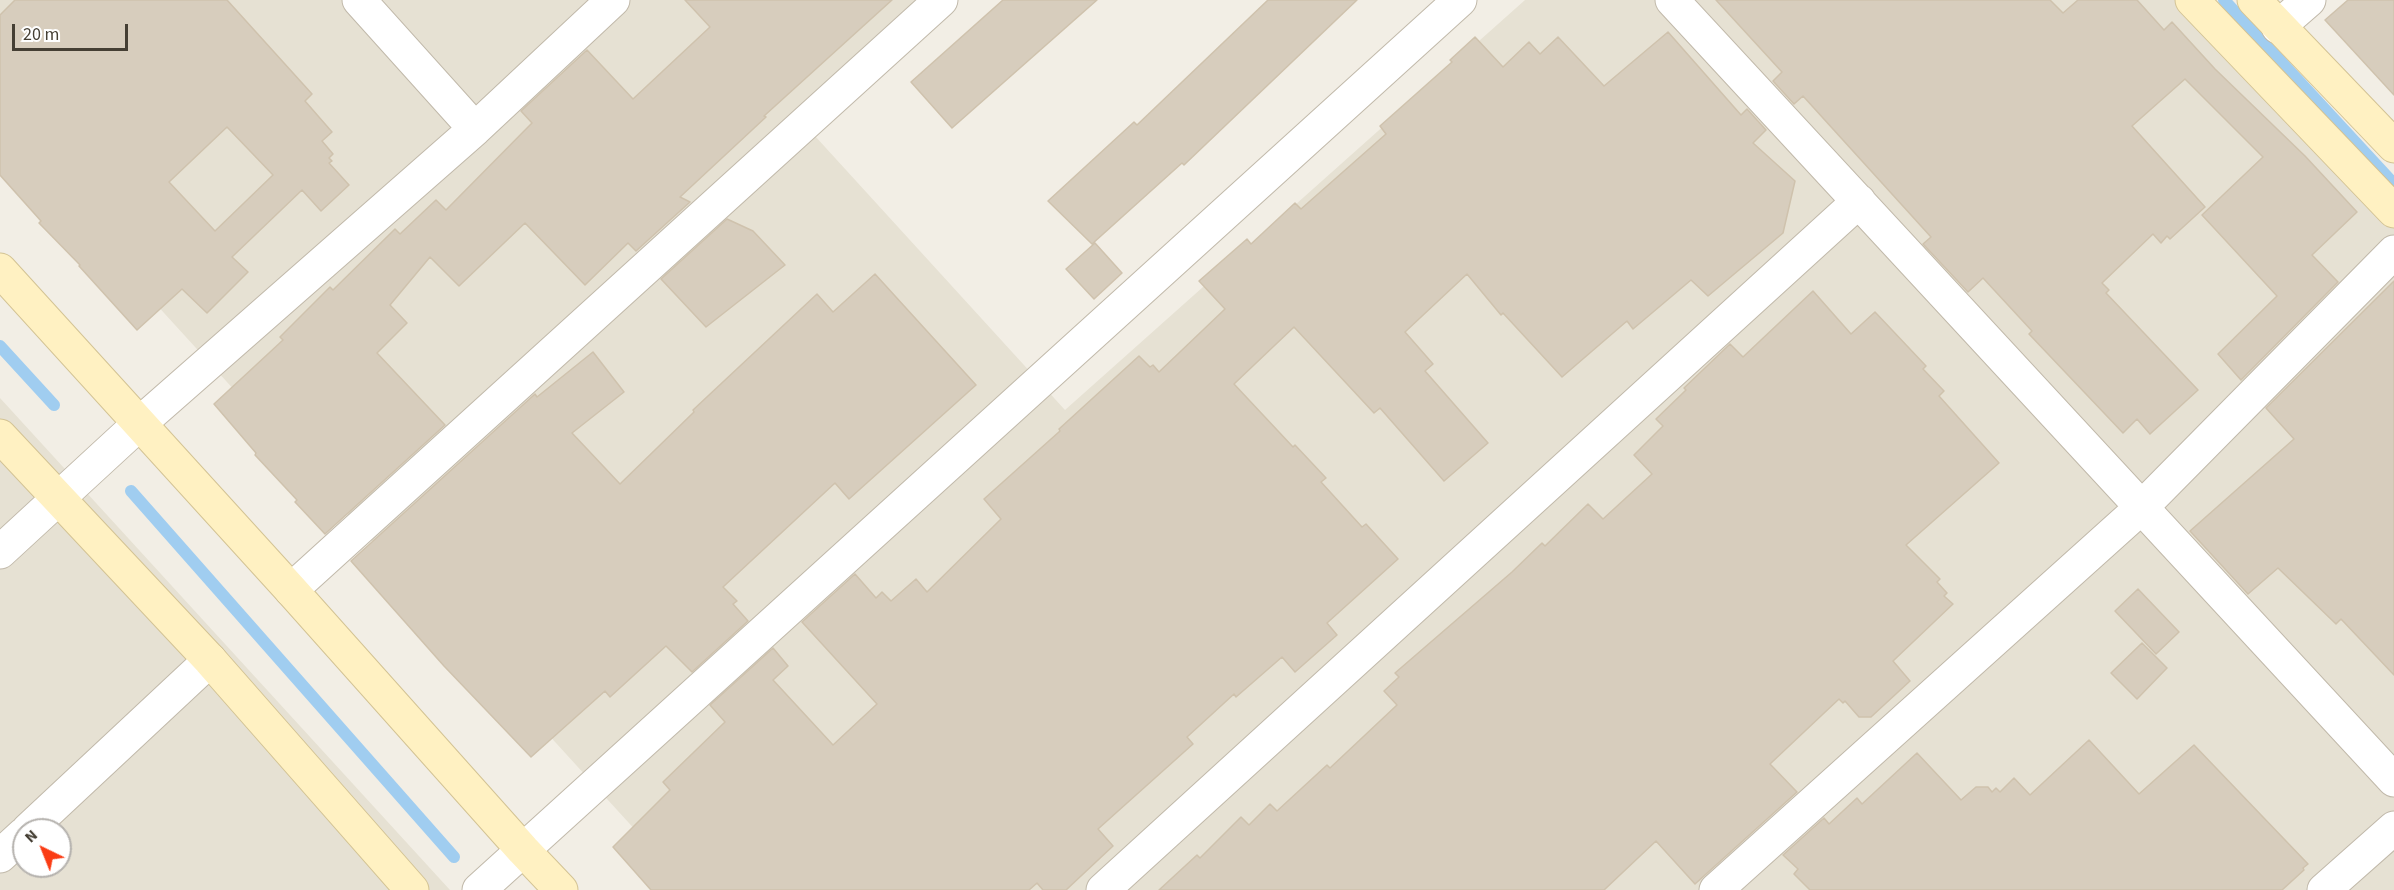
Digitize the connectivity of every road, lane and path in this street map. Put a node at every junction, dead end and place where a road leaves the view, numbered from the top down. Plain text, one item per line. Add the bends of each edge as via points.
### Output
1 (359, 0) edge
2 (613, 0) edge
3 (941, 0) edge
4 (1460, 0) edge
5 (1672, 0) edge
6 (2192, 0) edge
7 (2254, 0) edge
8 (2309, 0) edge
9 (2278, 27) junction
10 (475, 129) junction
11 (2394, 146) edge
12 (1858, 201) junction
13 (2394, 211) edge
14 (2394, 252) edge
15 (0, 270) edge
16 (139, 424) junction
17 (0, 436) edge
18 (58, 498) junction
19 (2142, 507) junction
20 (0, 552) edge
21 (291, 590) junction
22 (210, 660) junction
23 (2394, 780) edge
24 (41, 818) edge
25 (2394, 828) edge
26 (12, 845) edge
27 (523, 850) junction
28 (0, 856) edge
29 (412, 890) edge
30 (479, 890) edge
31 (561, 890) edge
32 (1103, 890) edge
33 (1716, 890) edge
34 (2324, 890) edge

1 - 10 street
2 - 10 street
3 - 21 street
4 - 27 street
5 - 12 street
6 - 13 street
7 - 9 street
8 - 9 street
9 - 11 street
10 - 16 street
12 - 19 street
12 - 32 street
14 - 19 street
15 - 16 street
16 - 18 street
16 - 21 street
17 - 18 street
18 - 20 street
18 - 22 street
19 - 23 street
19 - 33 street
21 - 27 street
22 - 24 street
22 - 29 street
25 - 34 street
26 - 28 street
27 - 30 street
27 - 31 street

